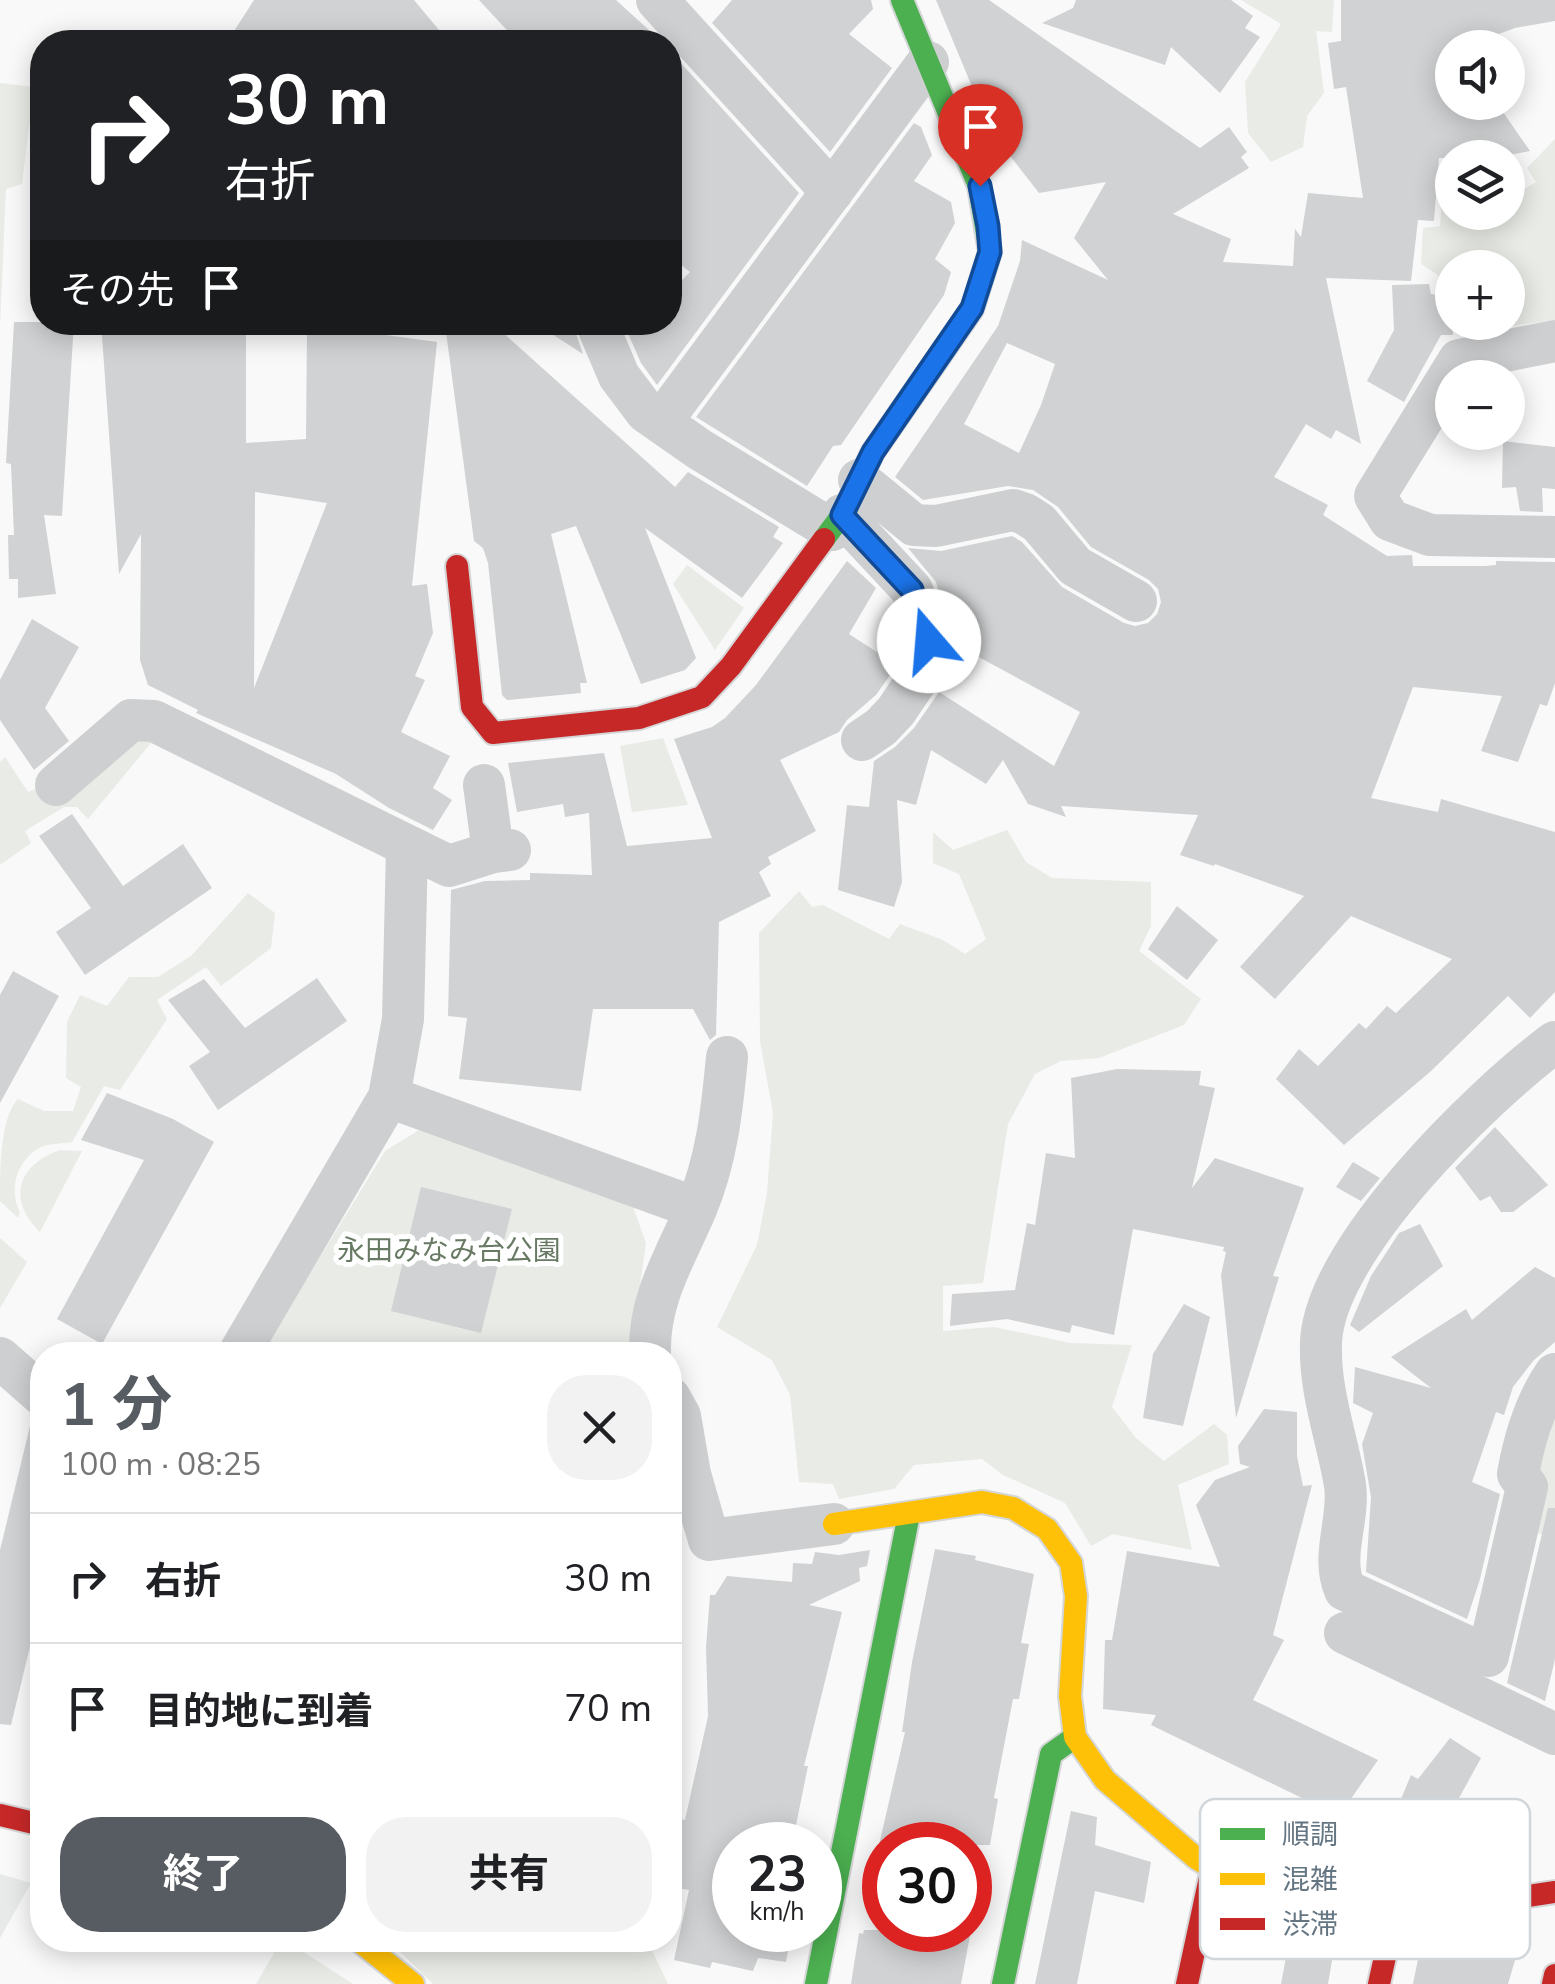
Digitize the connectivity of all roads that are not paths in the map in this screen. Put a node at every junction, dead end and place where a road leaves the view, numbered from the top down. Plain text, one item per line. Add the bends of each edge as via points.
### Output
1 (902, 0) edge
2 (680, 18) edge
3 (928, 62) junction
4 (832, 192) junction
5 (601, 335) edge
6 (1555, 341) edge
7 (661, 422) junction
8 (844, 508) junction
9 (1555, 537) edge
10 (457, 566) dead end
11 (1136, 601) dead end
12 (862, 740) dead end
13 (485, 755) junction
14 (56, 786) dead end
15 (407, 848) junction
16 (1555, 1042) edge
17 (726, 1057) dead end
18 (390, 1096) junction
19 (696, 1208) junction
20 (246, 1342) edge
21 (649, 1342) edge
22 (0, 1358) edge
23 (1555, 1374) edge
24 (30, 1384) edge
25 (682, 1428) edge
26 (909, 1514) junction
27 (834, 1524) joint
28 (1345, 1634) dead end
29 (1555, 1734) edge
30 (1075, 1737) junction
31 (0, 1815) edge
32 (30, 1822) edge
33 (1200, 1860) edge
34 (1555, 1892) edge
35 (1530, 1896) edge
36 (1200, 1924) edge
37 (373, 1952) edge
38 (1385, 1959) edge
39 (1555, 1974) edge
40 (413, 1984) edge
41 (816, 1984) edge
42 (1003, 1984) edge
43 (1187, 1984) edge
44 (1379, 1984) edge
45 (1553, 1984) edge

1 - 3 street
2 - 4 street
3 - 4 street
3 - 8 street via 980,186 990,252 972,308 873,452
4 - 7 street
5 - 7 street via 618,376
6 - 9 street via 1459,360 1375,496 1390,520 1430,535
7 - 8 street via 699,449
8 - 11 street via 936,526 1012,510 1025,514 1075,566
8 - 12 street via 912,590 929,641 921,674 882,727
8 - 13 street via 731,666 702,696
10 - 13 street via 472,706
13 - 15 street via 501,851 449,866
14 - 15 street via 131,720 154,720 171,735
15 - 18 street via 403,1019
16 - 23 street via 1406,1182 1327,1308 1322,1374 1345,1486 1338,1552 1344,1590 1488,1656 1527,1487 1518,1474 1522,1454
17 - 19 street via 719,1137
18 - 19 street
18 - 20 street
19 - 21 street via 668,1264
22 - 24 street
25 - 27 street via 709,1540
26 - 27 street
26 - 30 street via 982,1502 1013,1508 1055,1540 1072,1563 1076,1596 1070,1696
26 - 41 street
28 - 29 street
30 - 33 street via 1104,1780
30 - 42 street via 1051,1754
31 - 32 street
34 - 35 street
36 - 43 street
37 - 40 street
38 - 44 street
39 - 45 street

